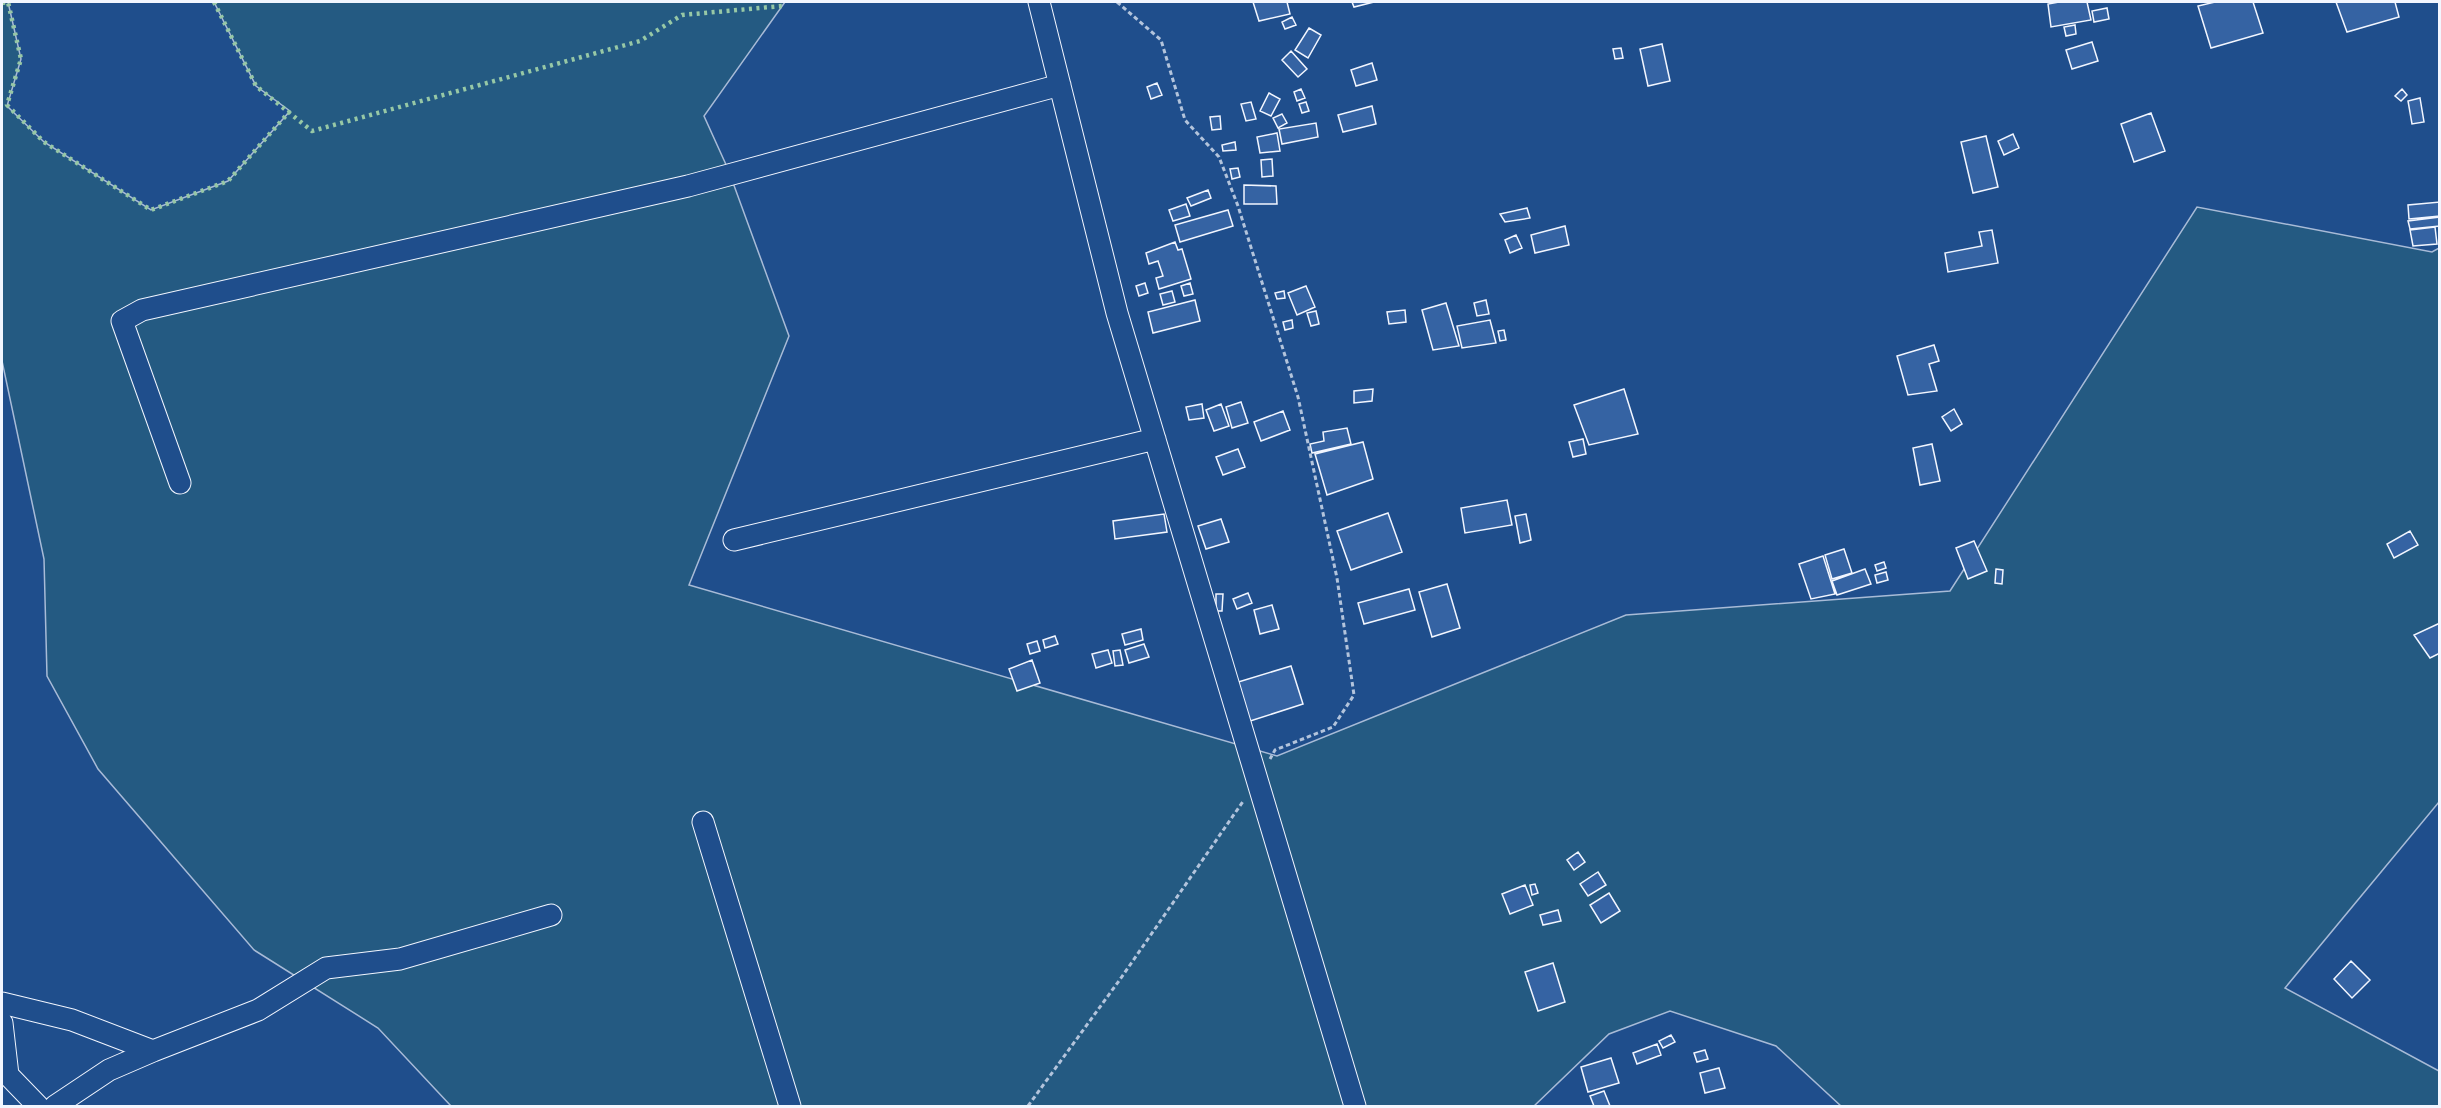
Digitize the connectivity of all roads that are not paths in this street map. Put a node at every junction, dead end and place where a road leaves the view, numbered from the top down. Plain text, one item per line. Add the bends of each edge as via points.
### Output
1 (1039, 2) edge
2 (1060, 85) junction
3 (1155, 439) junction
4 (180, 483) dead end
5 (734, 540) dead end
6 (703, 822) dead end
7 (551, 915) dead end
8 (2, 1003) edge
9 (2, 1023) edge
10 (153, 1051) junction
11 (38, 1107) edge
12 (55, 1107) edge
13 (790, 1107) edge
14 (1354, 1107) edge

1 - 2 street
2 - 3 street via 1117,313
2 - 4 street via 688,186 142,310 122,321
3 - 5 street
3 - 14 street
6 - 13 street
7 - 10 street via 399,959 326,968 258,1010
8 - 10 street via 72,1020
9 - 11 street via 8,1075
10 - 12 street via 109,1070

